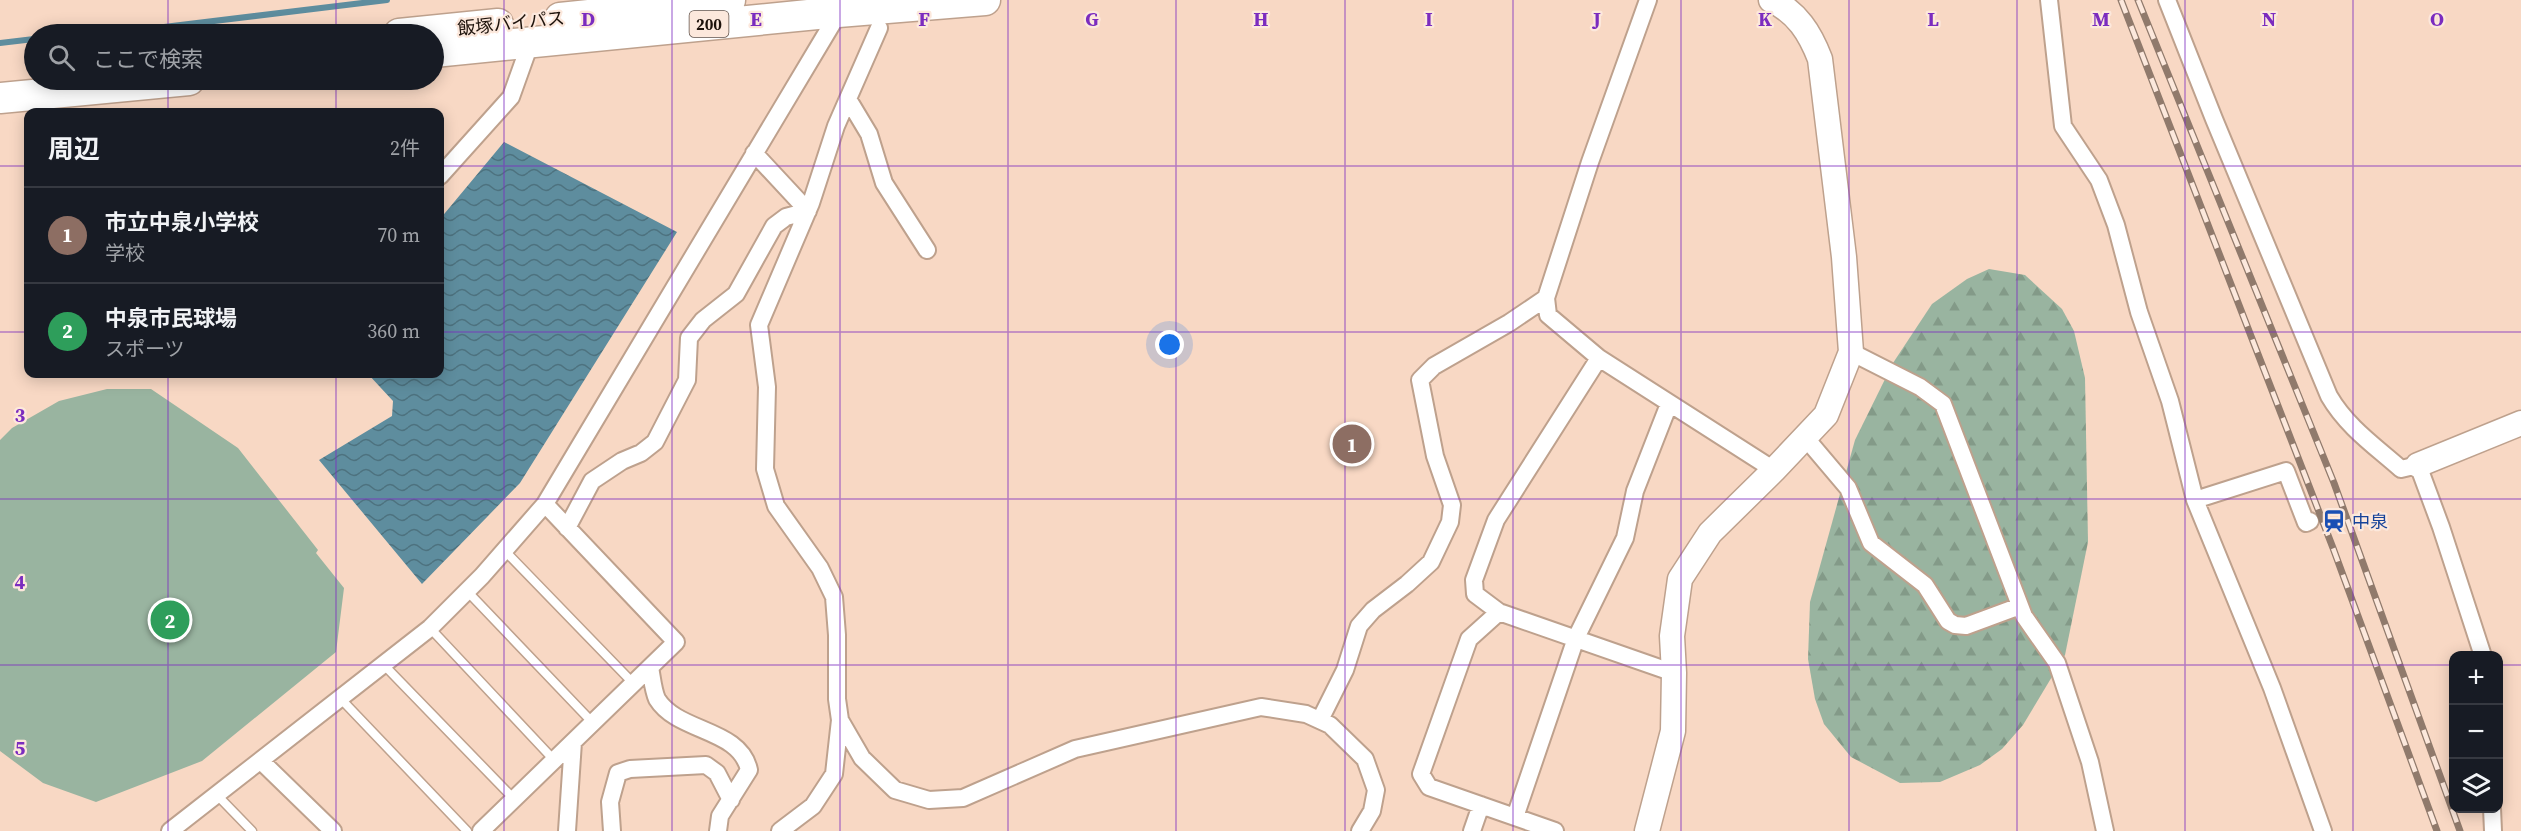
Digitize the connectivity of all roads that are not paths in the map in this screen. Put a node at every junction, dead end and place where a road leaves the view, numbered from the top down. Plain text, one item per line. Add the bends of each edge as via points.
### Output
1 (730, 0) edge
2 (984, 0) edge
3 (1648, 0) edge
4 (1771, 0) edge
5 (2049, 0) edge
6 (2167, 0) edge
7 (843, 6) edge
8 (1796, 6) edge
9 (879, 28) dead end
10 (444, 29) edge
11 (531, 41) junction
12 (444, 51) edge
13 (24, 75) edge
14 (0, 77) edge
15 (84, 90) edge
16 (0, 98) edge
17 (848, 99) junction
18 (754, 153) junction
19 (444, 172) edge
20 (808, 211) junction
21 (927, 250) dead end
22 (1546, 298) junction
23 (1851, 352) junction
24 (1599, 358) junction
25 (1669, 404) junction
26 (2521, 423) edge
27 (1804, 436) junction
28 (2418, 465) junction
29 (1774, 470) junction
30 (2195, 500) junction
31 (545, 504) junction
32 (2310, 521) dead end
33 (567, 528) junction
34 (504, 551) junction
35 (467, 591) junction
36 (2020, 606) junction
37 (1499, 612) junction
38 (430, 628) junction
39 (1576, 638) junction
40 (2481, 651) edge
41 (383, 664) junction
42 (650, 668) junction
43 (1674, 673) junction
44 (633, 683) junction
45 (340, 698) junction
46 (840, 720) junction
47 (1320, 720) junction
48 (593, 723) junction
49 (573, 742) junction
50 (554, 760) junction
51 (261, 761) junction
52 (217, 795) junction
53 (514, 799) junction
54 (731, 800) junction
55 (1481, 805) junction
56 (2492, 813) edge
57 (1515, 817) junction
58 (174, 830) edge
59 (252, 831) edge
60 (333, 831) edge
61 (467, 831) edge
62 (481, 831) edge
63 (567, 831) edge
64 (612, 831) edge
65 (718, 831) edge
66 (780, 831) edge
67 (1360, 831) edge
68 (1472, 831) edge
69 (1555, 831) edge
70 (1647, 831) edge
71 (2105, 831) edge
72 (2323, 831) edge
73 (2493, 831) edge

1 - 10 highway, 飯塚バイパス / 200
2 - 7 highway, 200
3 - 22 street
4 - 8 street
5 - 30 street via 2063,126 2098,180 2116,225 2139,312 2170,401
6 - 28 street via 2329,396 2355,431 2401,469
7 - 11 highway, 200
7 - 18 street
8 - 23 street via 1820,59 1844,257
9 - 17 street
11 - 12 highway, 200
11 - 19 street via 511,97
13 - 14 highway
15 - 16 highway
17 - 20 street
17 - 21 street via 869,134 884,183
18 - 20 street
18 - 31 street
20 - 33 street via 786,217 774,226 736,294 689,338 687,380 655,442 592,481
20 - 46 street via 759,326 767,387 765,469 776,506 820,568 834,597
22 - 24 street via 1548,315
22 - 47 street via 1434,366 1420,380 1434,456 1452,505 1450,522 1431,562 1372,610 1359,626 1345,670
23 - 27 street via 1826,415
23 - 36 street via 1920,387 1943,404
24 - 25 street
24 - 37 street via 1496,520 1474,580 1475,594
25 - 29 street
25 - 39 street via 1635,491 1624,538
26 - 28 street
27 - 29 street
27 - 36 street via 1848,488 1871,543 1924,585 1947,621 1966,626
28 - 40 street
29 - 43 street via 1710,533 1680,579 1672,636
30 - 32 street via 2286,471 2306,523
30 - 72 street via 2272,688
31 - 33 street
31 - 34 street
33 - 42 street via 676,642
34 - 35 street
34 - 44 lane
35 - 38 street
35 - 48 lane
36 - 71 street via 2057,663 2090,762
37 - 39 street
37 - 55 street via 1469,639 1421,774 1429,787
38 - 41 street
38 - 50 lane
39 - 43 street
39 - 57 street
41 - 45 street
41 - 53 lane
42 - 44 street
42 - 54 street via 656,697 667,710 737,747 746,758 749,770
43 - 70 street via 1673,731
44 - 48 street
45 - 51 street
45 - 61 lane
46 - 47 street via 862,758 895,790 929,800 963,798 1075,749 1261,707
46 - 66 street via 834,774 813,806
47 - 67 street via 1365,759 1376,790 1372,812
48 - 49 street
49 - 50 street
49 - 63 street
50 - 53 street
51 - 52 street
51 - 60 street
52 - 58 street
52 - 59 lane
53 - 62 street
54 - 64 street via 717,773 706,765 630,769 618,773 610,802
54 - 65 street via 720,816
55 - 57 street
55 - 68 street
56 - 73 street
57 - 69 street

